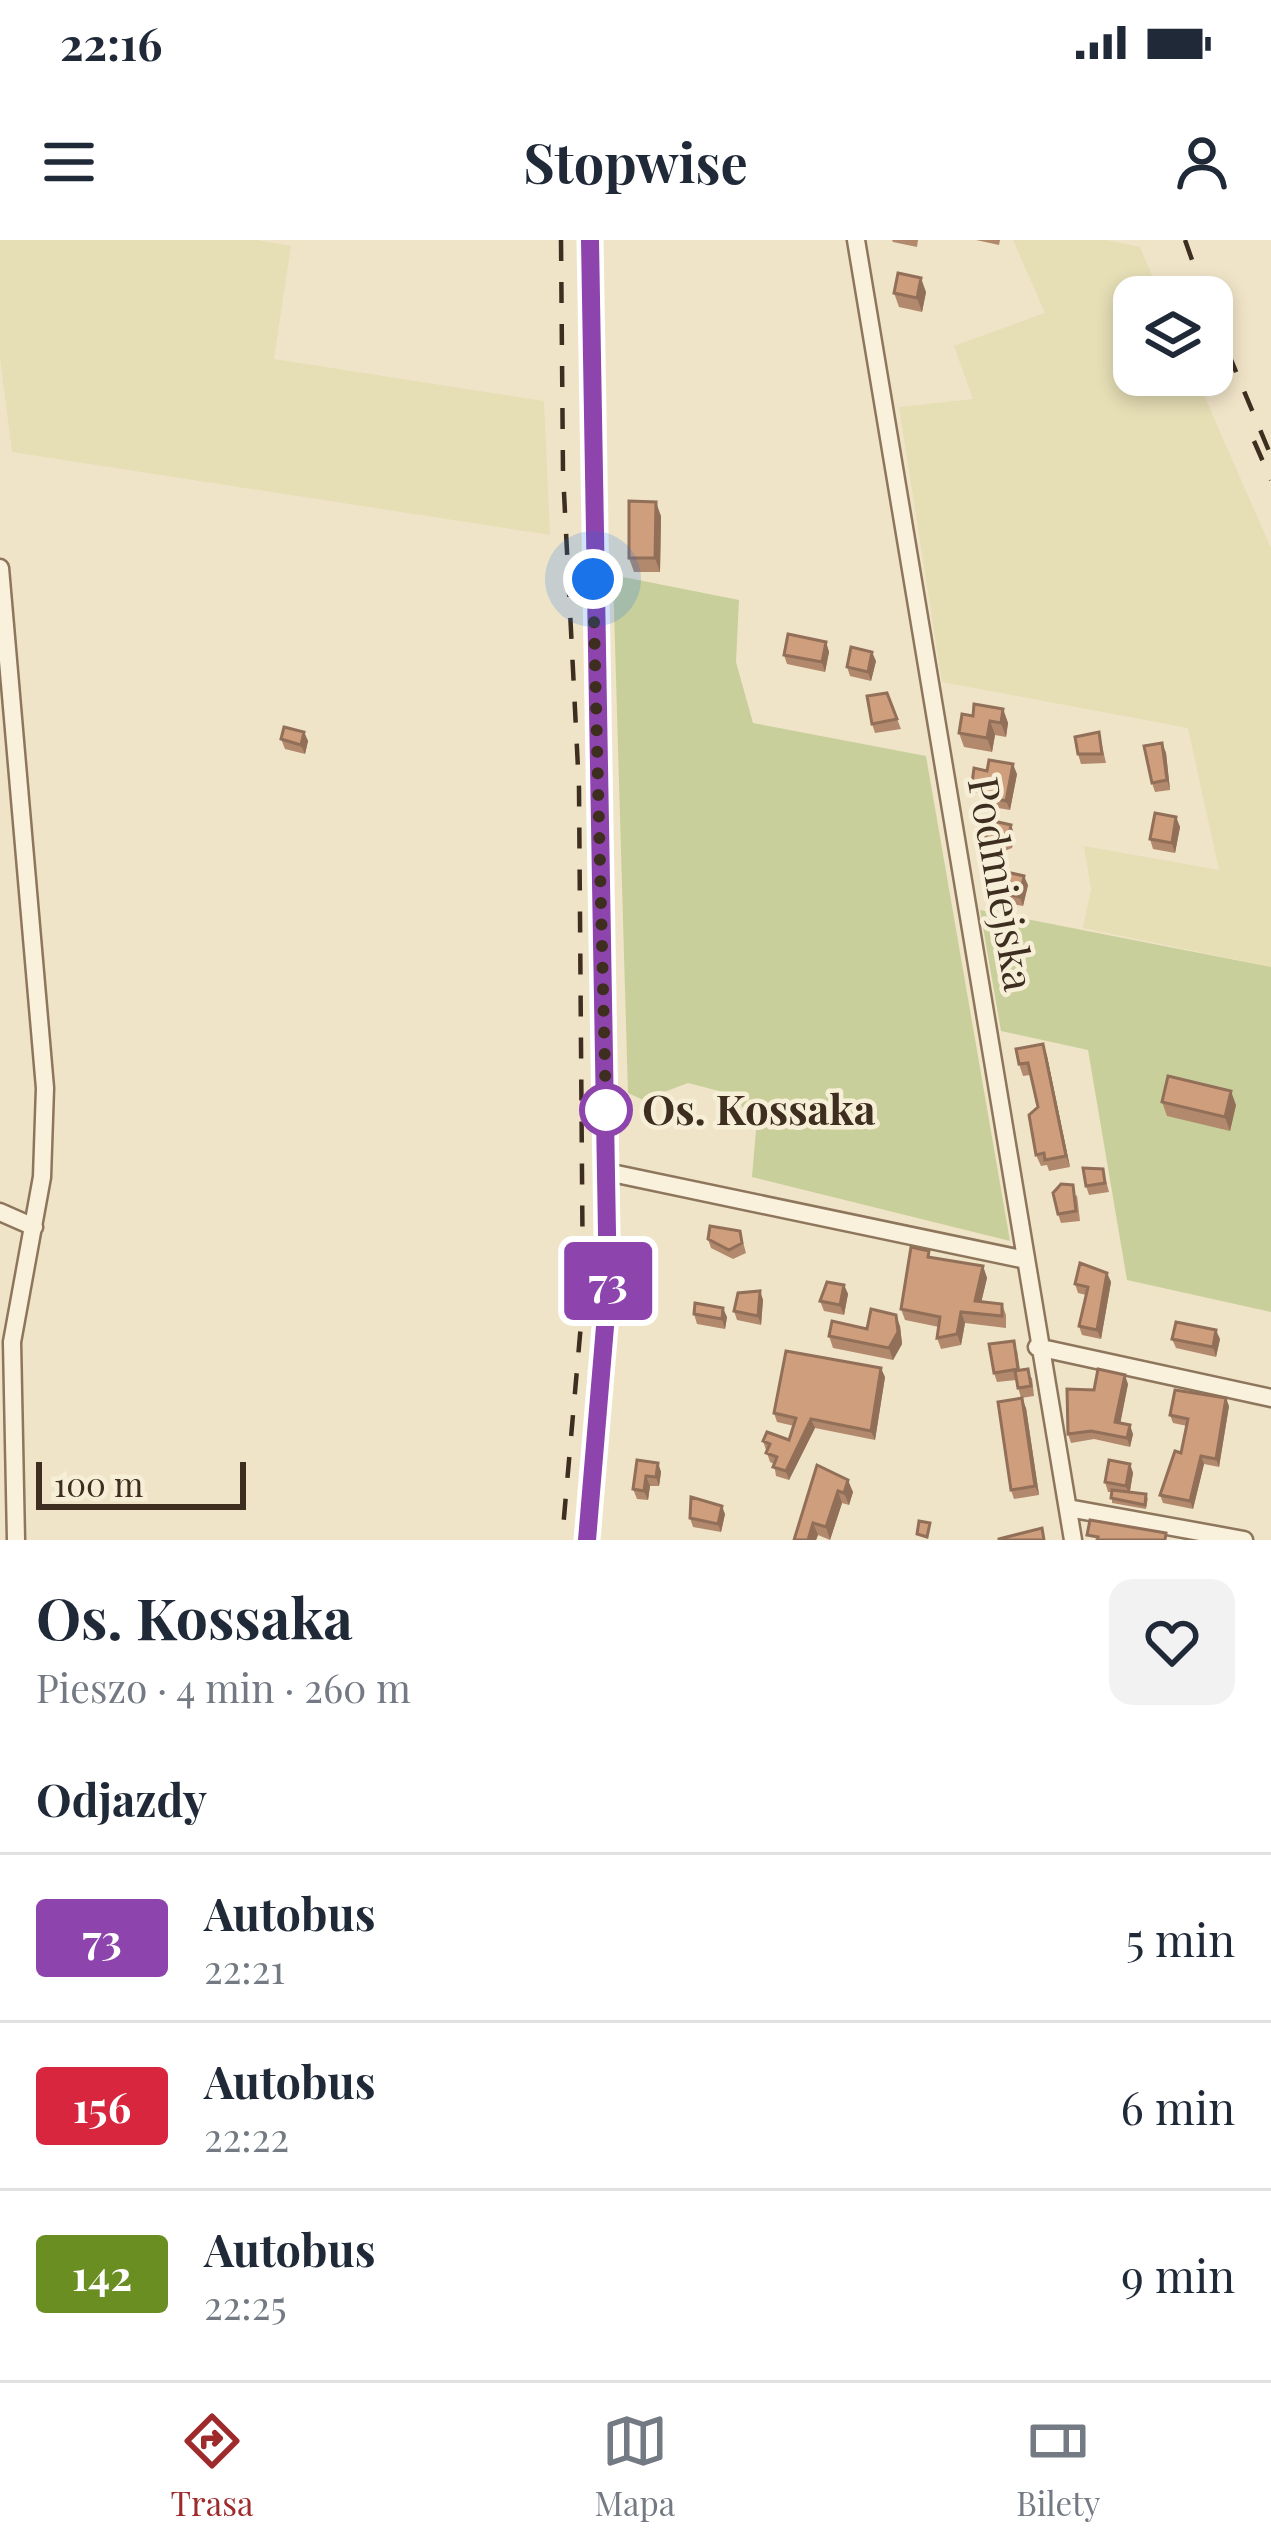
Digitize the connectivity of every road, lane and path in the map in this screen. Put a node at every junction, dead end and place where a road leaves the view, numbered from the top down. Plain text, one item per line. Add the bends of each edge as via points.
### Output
1 (590, 240) edge
2 (856, 240) edge
3 (0, 569) edge
4 (607, 1172) junction
5 (0, 1212) edge
6 (34, 1227) junction
7 (1026, 1260) junction
8 (1037, 1347) junction
9 (1271, 1398) edge
10 (5, 1412) edge
11 (1067, 1508) junction
12 (16, 1540) edge
13 (587, 1540) edge
14 (1073, 1540) edge
15 (1244, 1540) edge

1 - 4 street
2 - 7 street, Podmiejska
3 - 6 street via 45,1088
4 - 7 street
4 - 13 street via 607,1332
5 - 6 street
6 - 10 street
7 - 8 street, Podmiejska
8 - 9 street
8 - 11 street, Podmiejska
10 - 12 street
11 - 14 street, Podmiejska
11 - 15 street

